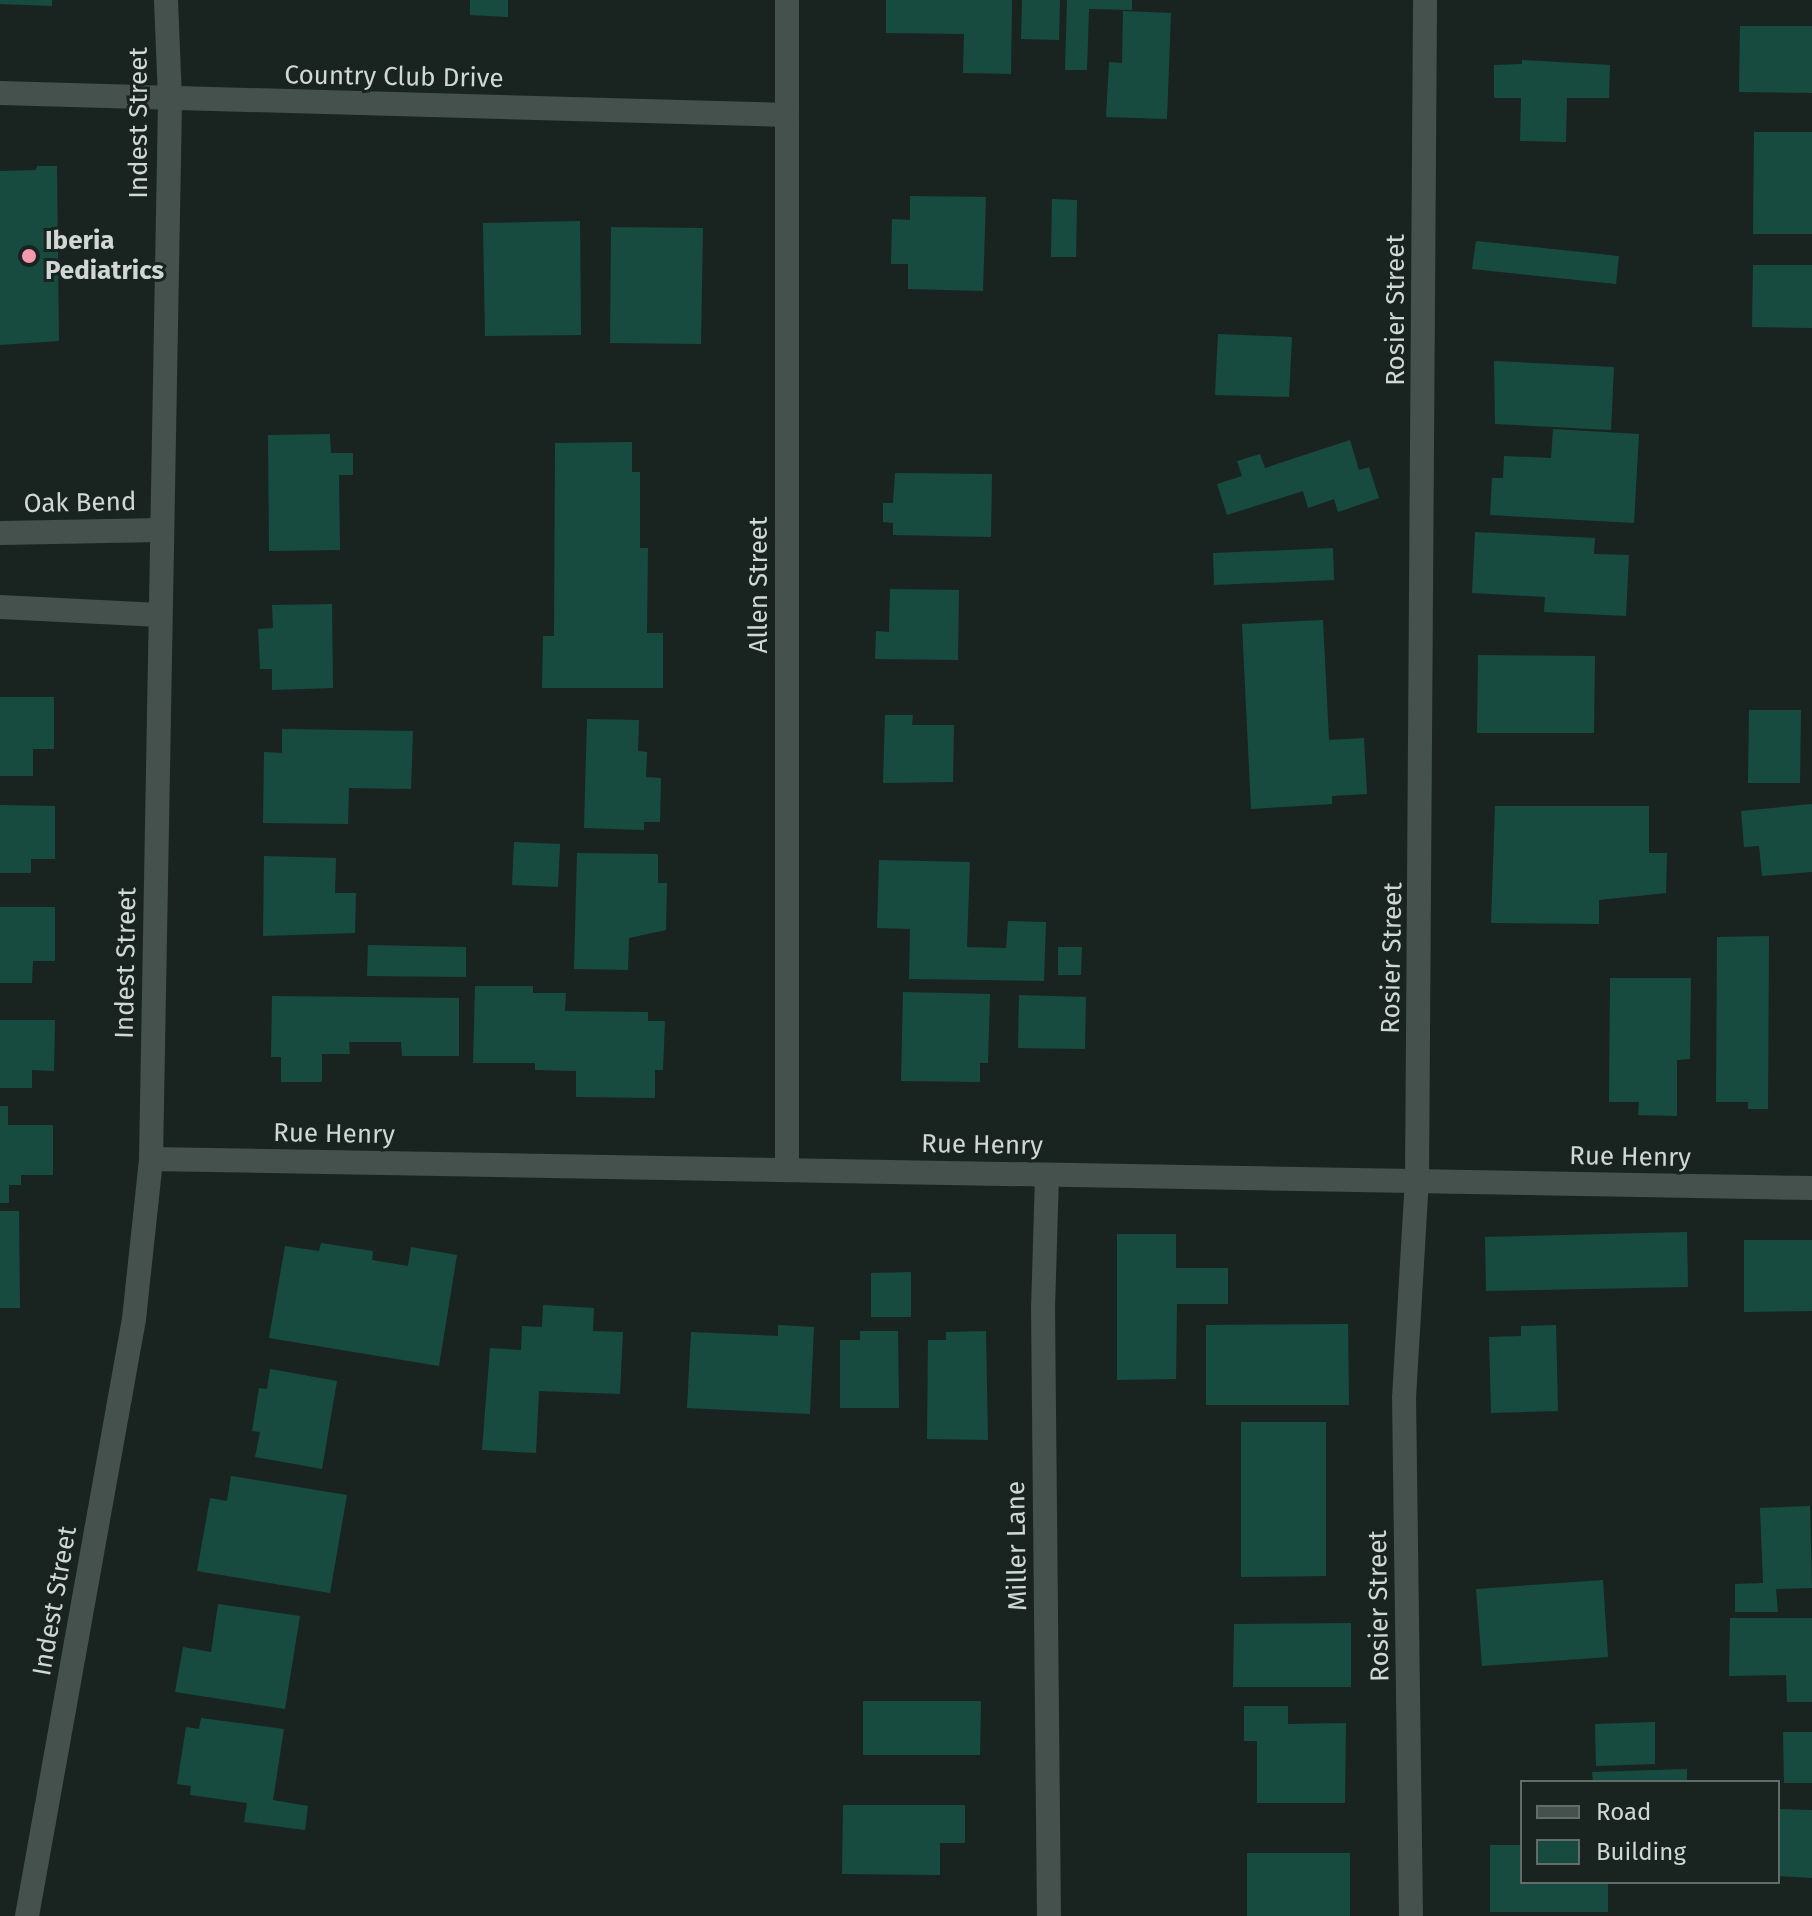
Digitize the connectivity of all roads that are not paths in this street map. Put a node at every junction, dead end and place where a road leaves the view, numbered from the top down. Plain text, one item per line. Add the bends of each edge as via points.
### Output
1 (166, 0) edge
2 (787, 0) edge
3 (1425, 0) edge
4 (0, 93) edge
5 (170, 100) junction
6 (786, 115) junction
7 (161, 530) junction
8 (0, 533) edge
9 (0, 607) edge
10 (160, 615) junction
11 (151, 1159) junction
12 (787, 1170) junction
13 (1047, 1175) junction
14 (1417, 1181) junction
15 (1812, 1188) edge
16 (27, 1916) edge
17 (1049, 1916) edge
18 (1411, 1916) edge

1 - 5 street, Indest Street
2 - 6 street, Allen Street
3 - 14 street, Rosier Street
4 - 5 street, Country Club Drive
5 - 6 street, Country Club Drive
5 - 7 street, Indest Street
6 - 12 street, Allen Street
7 - 8 street, Oak Bend
7 - 10 street, Indest Street
9 - 10 street
10 - 11 street, Indest Street
11 - 12 street, Rue Henry
11 - 16 street, Indest Street via 134,1319
12 - 13 street, Rue Henry
13 - 14 street, Rue Henry
13 - 17 street, Miller Lane via 1043,1321
14 - 15 street, Rue Henry
14 - 18 street, Rosier Street via 1404,1398

